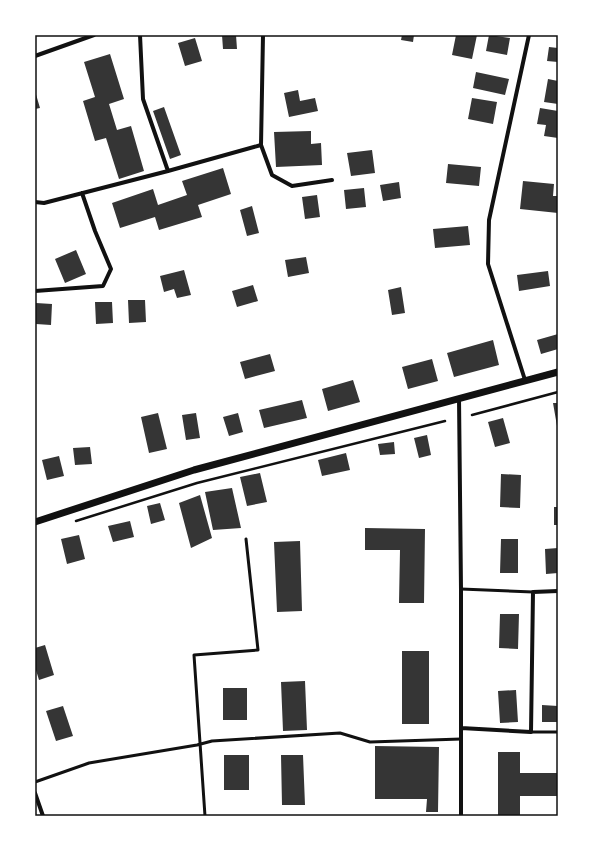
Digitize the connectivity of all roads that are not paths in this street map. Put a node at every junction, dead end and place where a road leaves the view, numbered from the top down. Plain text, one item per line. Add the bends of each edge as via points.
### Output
1 (94, 35) edge
2 (140, 35) edge
3 (263, 35) edge
4 (529, 35) edge
5 (35, 56) edge
6 (261, 145) junction
7 (168, 171) junction
8 (332, 180) dead end
9 (82, 193) junction
10 (35, 202) edge
11 (35, 291) edge
12 (558, 372) edge
13 (526, 380) junction
14 (459, 398) junction
15 (35, 522) edge
16 (246, 539) dead end
17 (461, 589) junction
18 (558, 591) edge
19 (533, 592) junction
20 (461, 728) junction
21 (531, 732) junction
22 (558, 732) edge
23 (461, 739) junction
24 (201, 744) junction
25 (35, 782) edge
26 (35, 793) edge
27 (43, 816) edge
28 (205, 816) edge
29 (461, 816) edge

1 - 5 street
2 - 7 street via 143,99
3 - 6 street
4 - 13 street via 488,227 488,264
6 - 7 street
6 - 8 street via 272,175 292,186
7 - 9 street
9 - 10 street via 44,203
9 - 11 street via 111,269 103,286
12 - 13 street
13 - 14 street
14 - 15 street via 194,470
14 - 17 street
16 - 24 lane via 258,650 194,655
17 - 19 lane
17 - 20 street
18 - 19 street
19 - 21 street
20 - 21 street
20 - 23 street
21 - 22 lane
23 - 24 lane via 370,742 340,733 212,741
23 - 29 street
24 - 25 lane via 89,763
24 - 28 lane
26 - 27 street

